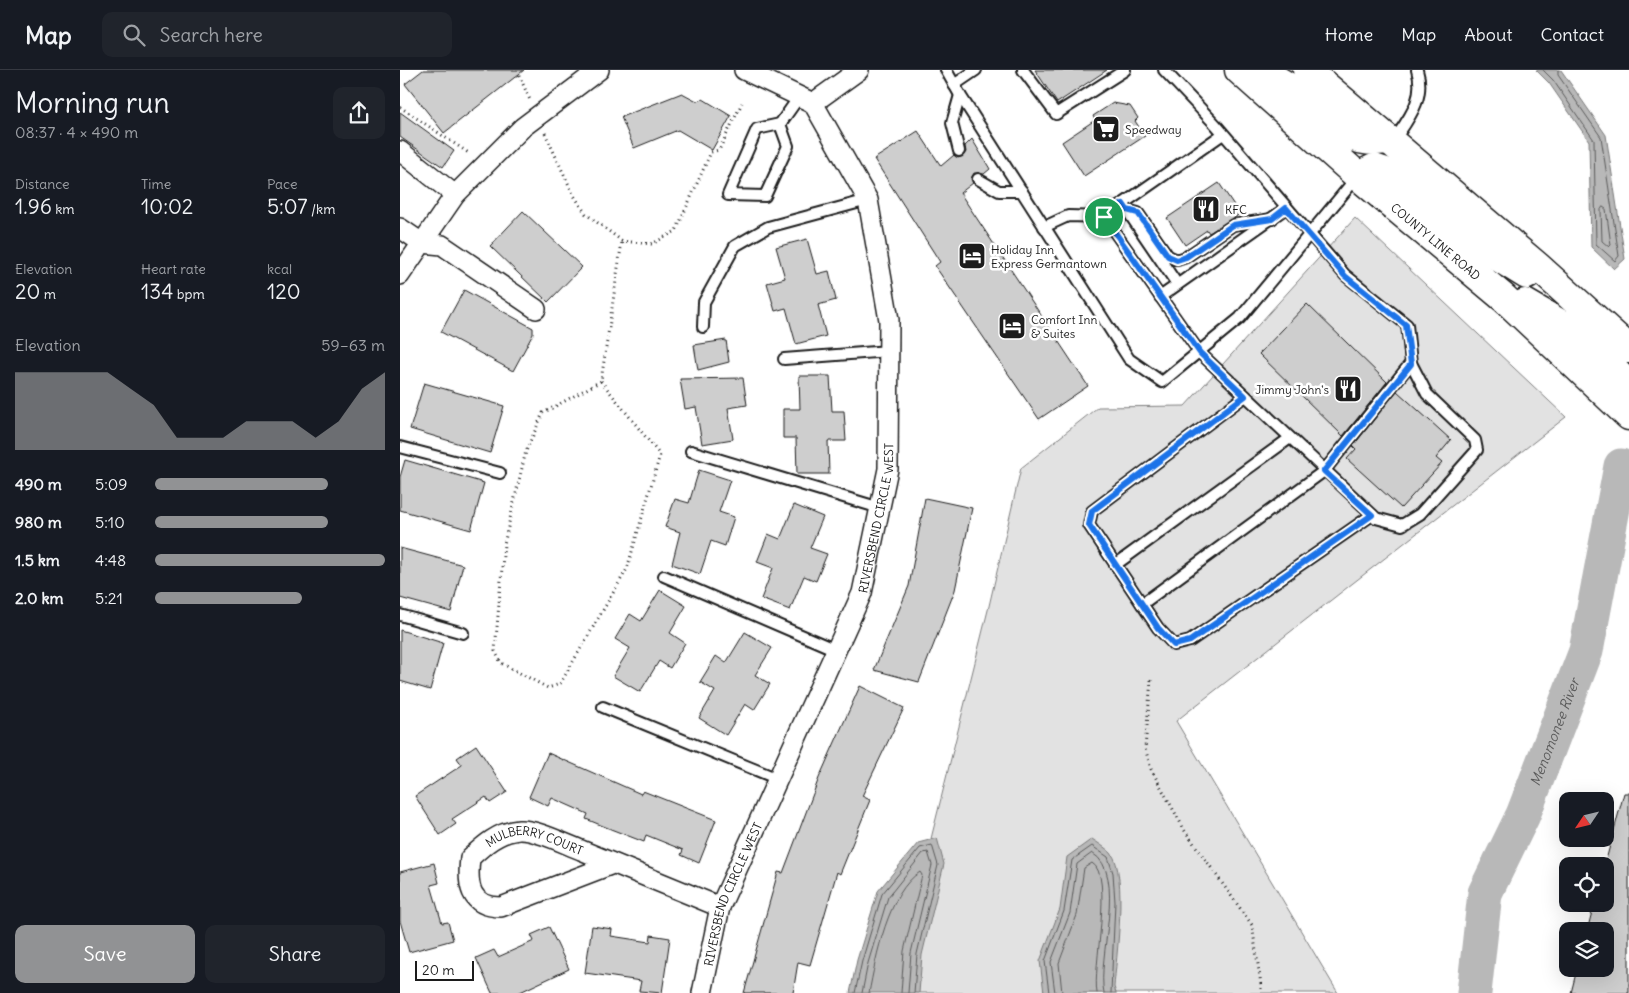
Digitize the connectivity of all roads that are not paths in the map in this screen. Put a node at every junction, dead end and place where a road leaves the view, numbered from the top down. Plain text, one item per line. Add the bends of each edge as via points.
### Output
1 (599, 70) edge
2 (744, 70) edge
3 (859, 70) edge
4 (946, 70) edge
5 (976, 70) edge
6 (1023, 70) edge
7 (1125, 70) edge
8 (1164, 70) edge
9 (1239, 70) edge
10 (1259, 70) edge
11 (1417, 70) edge
12 (1308, 72) edge
13 (1109, 75) edge
14 (954, 85) junction
15 (960, 95) junction
16 (806, 100) junction
17 (780, 124) junction
18 (1223, 134) junction
19 (1390, 141) junction
20 (959, 150) dead end
21 (400, 151) edge
22 (1358, 176) junction
23 (978, 179) dead end
24 (1022, 192) junction
25 (455, 195) junction
26 (868, 200) junction
27 (1125, 207) junction
28 (1286, 208) junction
29 (1104, 217) junction
30 (1272, 219) junction
31 (1044, 227) junction
32 (400, 228) edge
33 (1309, 235) junction
34 (422, 242) junction
35 (1474, 273) junction
36 (400, 275) edge
37 (1177, 284) junction
38 (1160, 296) junction
39 (536, 309) dead end
40 (1585, 309) junction
41 (703, 327) dead end
42 (1629, 349) edge
43 (889, 350) junction
44 (1200, 353) junction
45 (784, 359) dead end
46 (1411, 364) junction
47 (1629, 385) edge
48 (1245, 396) junction
49 (1629, 416) edge
50 (1290, 438) junction
51 (400, 447) edge
52 (691, 451) dead end
53 (1324, 471) junction
54 (500, 473) dead end
55 (880, 508) junction
56 (1372, 515) junction
57 (1115, 565) junction
58 (664, 576) dead end
59 (1142, 604) junction
60 (400, 615) edge
61 (463, 633) dead end
62 (836, 650) junction
63 (603, 707) dead end
64 (778, 779) junction
65 (613, 864) junction
66 (720, 907) junction
67 (702, 993) edge

1 - 25 street via 537,115
2 - 16 street
3 - 16 street
4 - 14 lane
5 - 14 lane
6 - 13 lane via 1056,114
7 - 13 lane
8 - 18 lane
9 - 22 main road, COUNTY LINE ROAD
10 - 19 main road via 1290,88 1342,133 1358,140
11 - 19 lane via 1421,82 1416,106
12 - 19 main road
14 - 15 lane
15 - 20 lane via 952,123
15 - 24 lane
16 - 17 lane
16 - 26 street, RIVERSBEND CIRCLE WEST
17 - 17 lane via 788,146 765,196 728,195 757,129
18 - 27 lane
18 - 28 lane
19 - 22 main road
19 - 40 main road
21 - 25 street
22 - 33 lane
22 - 35 main road, COUNTY LINE ROAD
22 - 40 main road via 1374,168 1392,174 1485,249
23 - 24 lane via 999,191
24 - 31 lane
25 - 34 street
26 - 41 lane via 768,227 736,246 704,302
26 - 43 street, RIVERSBEND CIRCLE WEST via 889,320
27 - 29 lane
27 - 30 lane via 1138,213 1168,256 1177,260 1233,225
27 - 37 lane
28 - 30 lane
28 - 33 lane
29 - 31 lane via 1068,216
29 - 38 lane
30 - 37 lane
31 - 44 lane via 1129,359 1162,382
32 - 34 street
33 - 44 lane via 1240,318
33 - 46 lane via 1345,276 1406,325
34 - 36 street
34 - 39 street via 442,245
35 - 47 main road via 1573,330
35 - 49 main road, COUNTY LINE ROAD
37 - 38 lane
38 - 44 lane
40 - 42 main road
43 - 45 lane
43 - 55 street, RIVERSBEND CIRCLE WEST via 888,469
44 - 48 lane
46 - 53 lane
46 - 56 lane via 1427,394 1474,440 1477,450 1420,514 1402,525
48 - 50 lane
48 - 57 lane via 1092,511 1089,525
50 - 53 lane
50 - 57 lane
51 - 54 lane
52 - 55 lane
53 - 56 lane
53 - 59 lane
55 - 62 street, RIVERSBEND CIRCLE WEST via 862,593
56 - 59 lane via 1190,641 1174,645
57 - 59 lane
58 - 62 lane
60 - 61 lane
62 - 64 street, RIVERSBEND CIRCLE WEST
63 - 64 lane
64 - 66 street, RIVERSBEND CIRCLE WEST
65 - 65 street, MULBERRY COURT via 544,836 520,830 499,835 482,847 470,858 468,877 474,897 486,907 501,906
65 - 66 street, MULBERRY COURT
66 - 67 street, RIVERSBEND CIRCLE WEST

